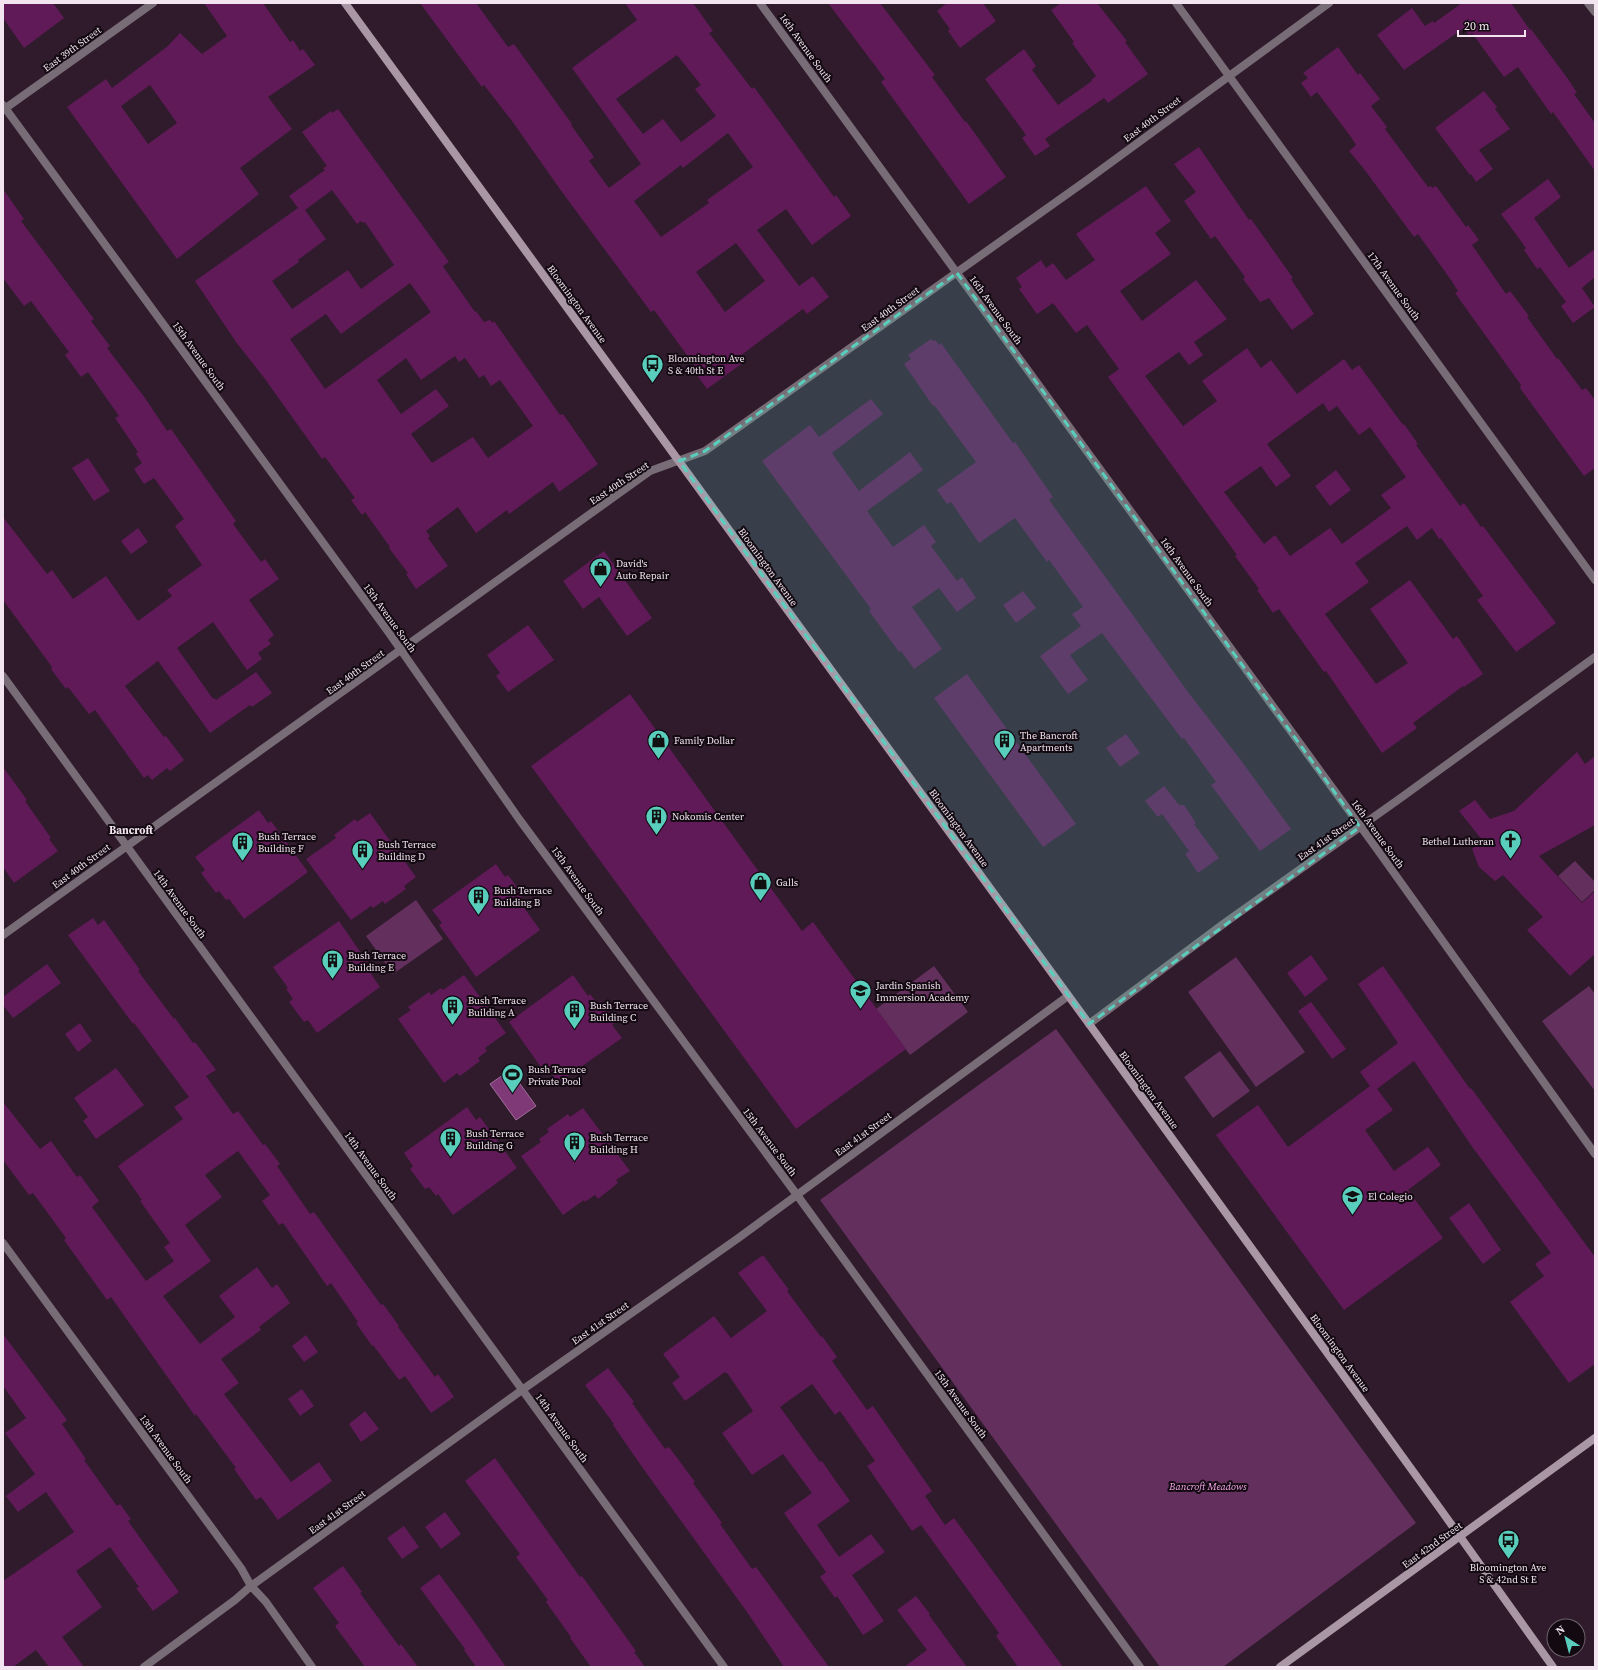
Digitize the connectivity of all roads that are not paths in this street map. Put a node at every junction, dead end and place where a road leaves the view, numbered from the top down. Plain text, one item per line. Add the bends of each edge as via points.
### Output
1 (154, 3) edge
2 (345, 3) edge
3 (760, 3) edge
4 (1176, 3) edge
5 (1329, 3) edge
6 (1588, 3) edge
7 (1595, 12) edge
8 (1229, 75) junction
9 (4, 108) edge
10 (957, 273) junction
11 (679, 461) junction
12 (1595, 580) edge
13 (401, 650) junction
14 (1595, 657) edge
15 (3, 676) edge
16 (1360, 827) junction
17 (126, 846) junction
18 (3, 935) edge
19 (1068, 996) junction
20 (1089, 1024) junction
21 (1595, 1154) edge
22 (797, 1195) junction
23 (3, 1243) edge
24 (522, 1390) junction
25 (1595, 1438) edge
26 (1460, 1537) junction
27 (251, 1586) junction
28 (144, 1667) edge
29 (312, 1667) edge
30 (724, 1667) edge
31 (1140, 1667) edge
32 (1280, 1667) edge
33 (1554, 1667) edge

1 - 9 street, East 39th Street
2 - 11 street, Bloomington Avenue
3 - 10 street, 16th Avenue South
4 - 8 street, 17th Avenue South
5 - 8 street, East 40th Street
6 - 7 street
8 - 10 street, East 40th Street
8 - 12 street, 17th Avenue South
9 - 13 street, 15th Avenue South
10 - 11 street, East 40th Street via 706,451
10 - 16 street, 16th Avenue South
11 - 13 street, East 40th Street via 650,472
11 - 19 street, Bloomington Avenue
13 - 17 street, East 40th Street
13 - 22 street, 15th Avenue South via 508,804
14 - 16 street, East 41st Street
15 - 17 street, 14th Avenue South
16 - 20 street, East 41st Street
16 - 21 street, 16th Avenue South
17 - 18 street, East 40th Street
17 - 24 street, 14th Avenue South
19 - 20 street, Bloomington Avenue
19 - 22 street, East 41st Street
20 - 26 street, Bloomington Avenue
22 - 24 street, East 41st Street
22 - 31 street, 15th Avenue South
23 - 27 street, 13th Avenue South via 241,1568
24 - 27 street, East 41st Street
24 - 30 street, 14th Avenue South
25 - 26 street, East 42nd Street
26 - 32 street, East 42nd Street
26 - 33 street, Bloomington Avenue
27 - 28 street, East 41st Street
27 - 29 street, 13th Avenue South via 266,1602

